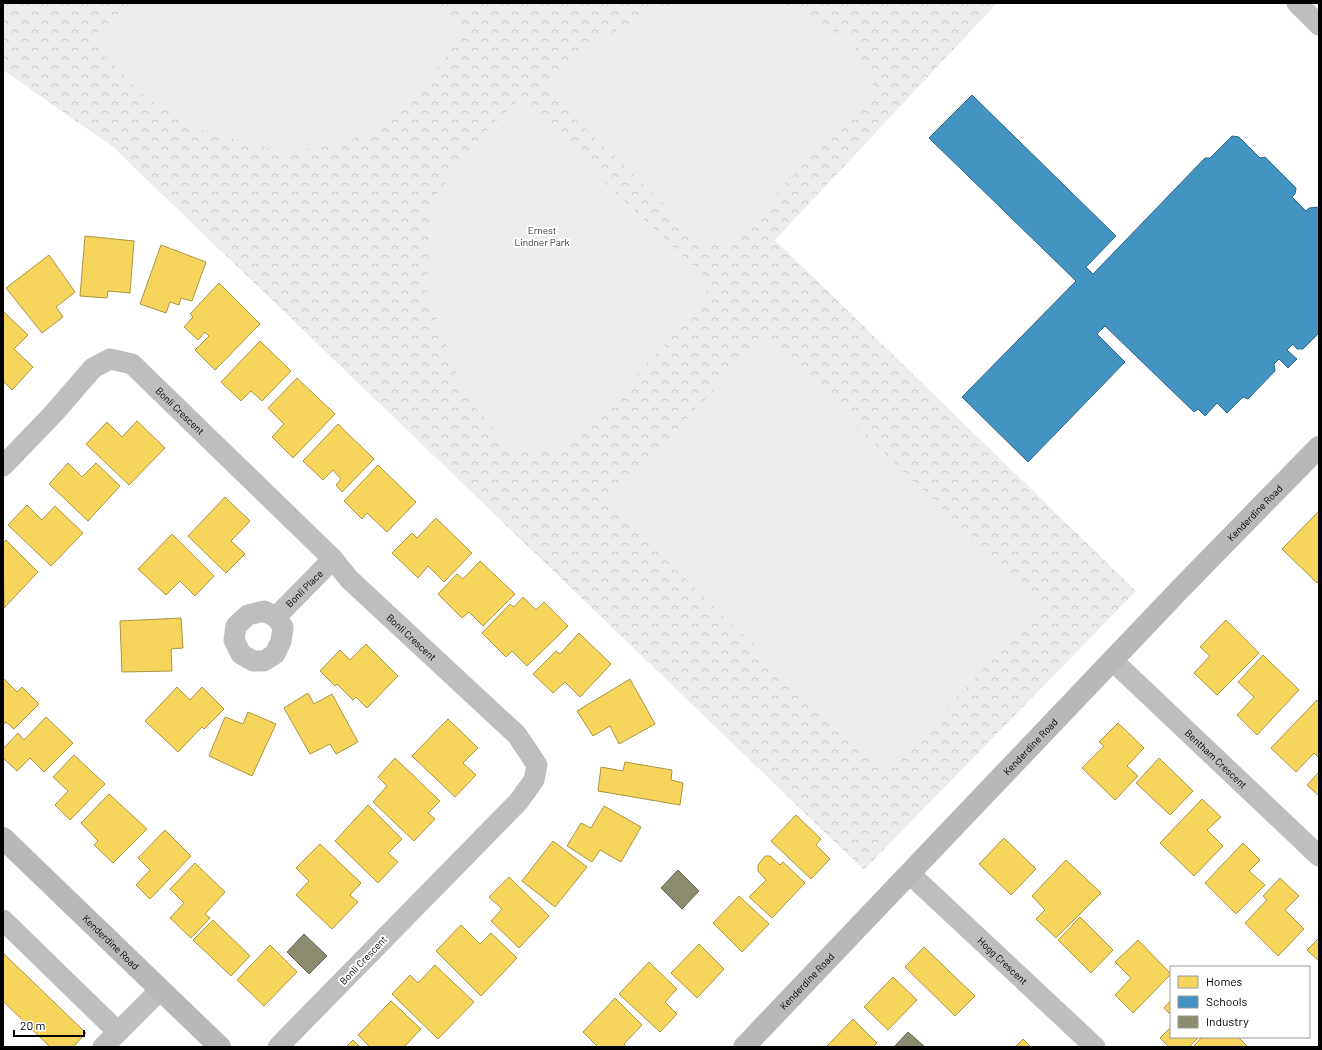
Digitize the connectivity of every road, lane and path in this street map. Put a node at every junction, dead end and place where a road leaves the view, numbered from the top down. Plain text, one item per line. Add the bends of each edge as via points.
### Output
1 (1297, 3) edge
2 (1319, 25) edge
3 (1319, 447) edge
4 (3, 466) edge
5 (333, 559) junction
6 (276, 617) dead end
7 (1113, 661) junction
8 (3, 838) edge
9 (1319, 856) edge
10 (910, 874) junction
11 (3, 920) edge
12 (160, 990) junction
13 (118, 1032) junction
14 (103, 1047) edge
15 (220, 1047) edge
16 (278, 1047) edge
17 (744, 1047) edge
18 (1095, 1047) edge

1 - 2 street
3 - 7 street, Kenderdine Road
4 - 5 street, Bonli Crescent via 94,368 110,359 132,364
5 - 6 street, Bonli Place
5 - 16 street, Bonli Crescent via 349,579 517,735 537,765 534,780 519,801
7 - 9 street, Bentham Crescent
7 - 10 street, Kenderdine Road
8 - 12 street, Kenderdine Road
10 - 17 street, Kenderdine Road
10 - 18 street, Hogg Crescent
11 - 13 street
12 - 13 street
12 - 15 street, Kenderdine Road
13 - 14 street

